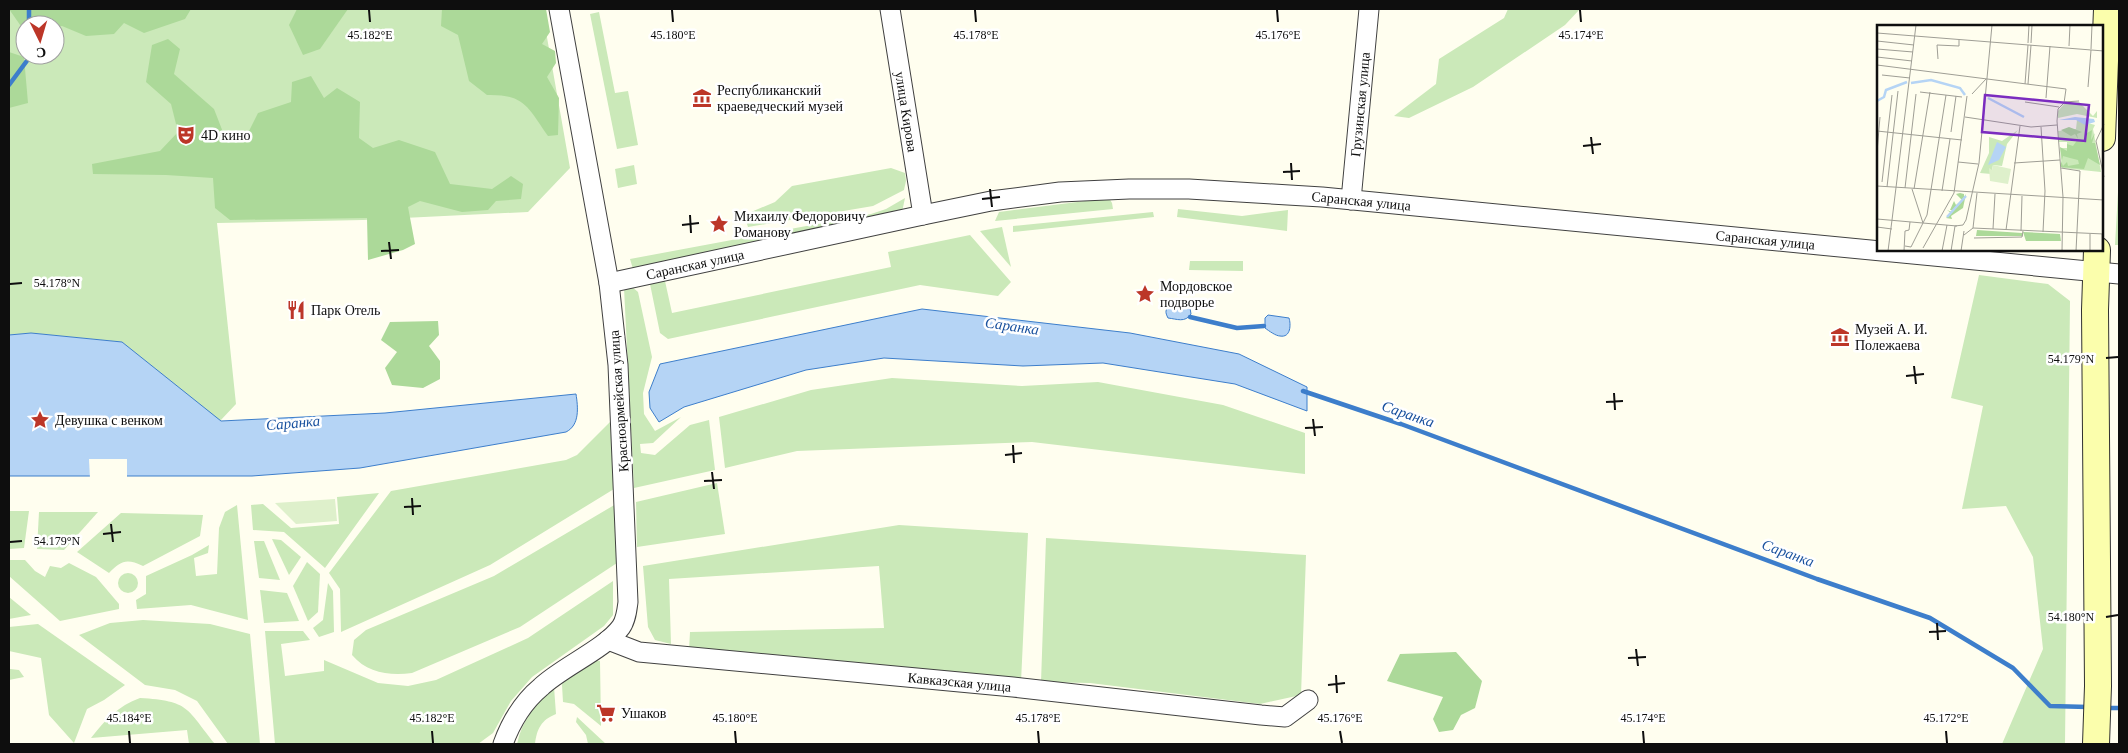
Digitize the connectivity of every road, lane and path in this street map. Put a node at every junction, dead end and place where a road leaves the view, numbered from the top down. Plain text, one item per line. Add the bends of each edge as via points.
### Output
1 (560, 9) edge
2 (890, 9) edge
3 (1369, 9) edge
4 (2108, 9) edge
5 (2103, 116) edge
6 (1351, 200) junction
7 (922, 215) junction
8 (1877, 246) edge
9 (1933, 251) edge
10 (2104, 266) edge
11 (609, 283) junction
12 (608, 640) junction
13 (1308, 700) dead end
14 (503, 744) edge
15 (2096, 744) edge

1 - 11 street, Красноармейская улица
2 - 7 street, улица Кирова
3 - 6 street, Грузинская улица
4 - 5 main road
6 - 7 street, Саранская улица via 1190,189 1129,189 1060,192
6 - 8 street, Саранская улица
7 - 11 street, Саранская улица
9 - 10 street, Саранская улица
10 - 15 main road via 2095,310
11 - 12 street, Красноармейская улица via 618,366 628,602 621,627
12 - 13 street, Кавказская улица via 639,652 1013,687 1261,715 1285,717
12 - 14 street, Красноармейская улица via 540,687 514,719

